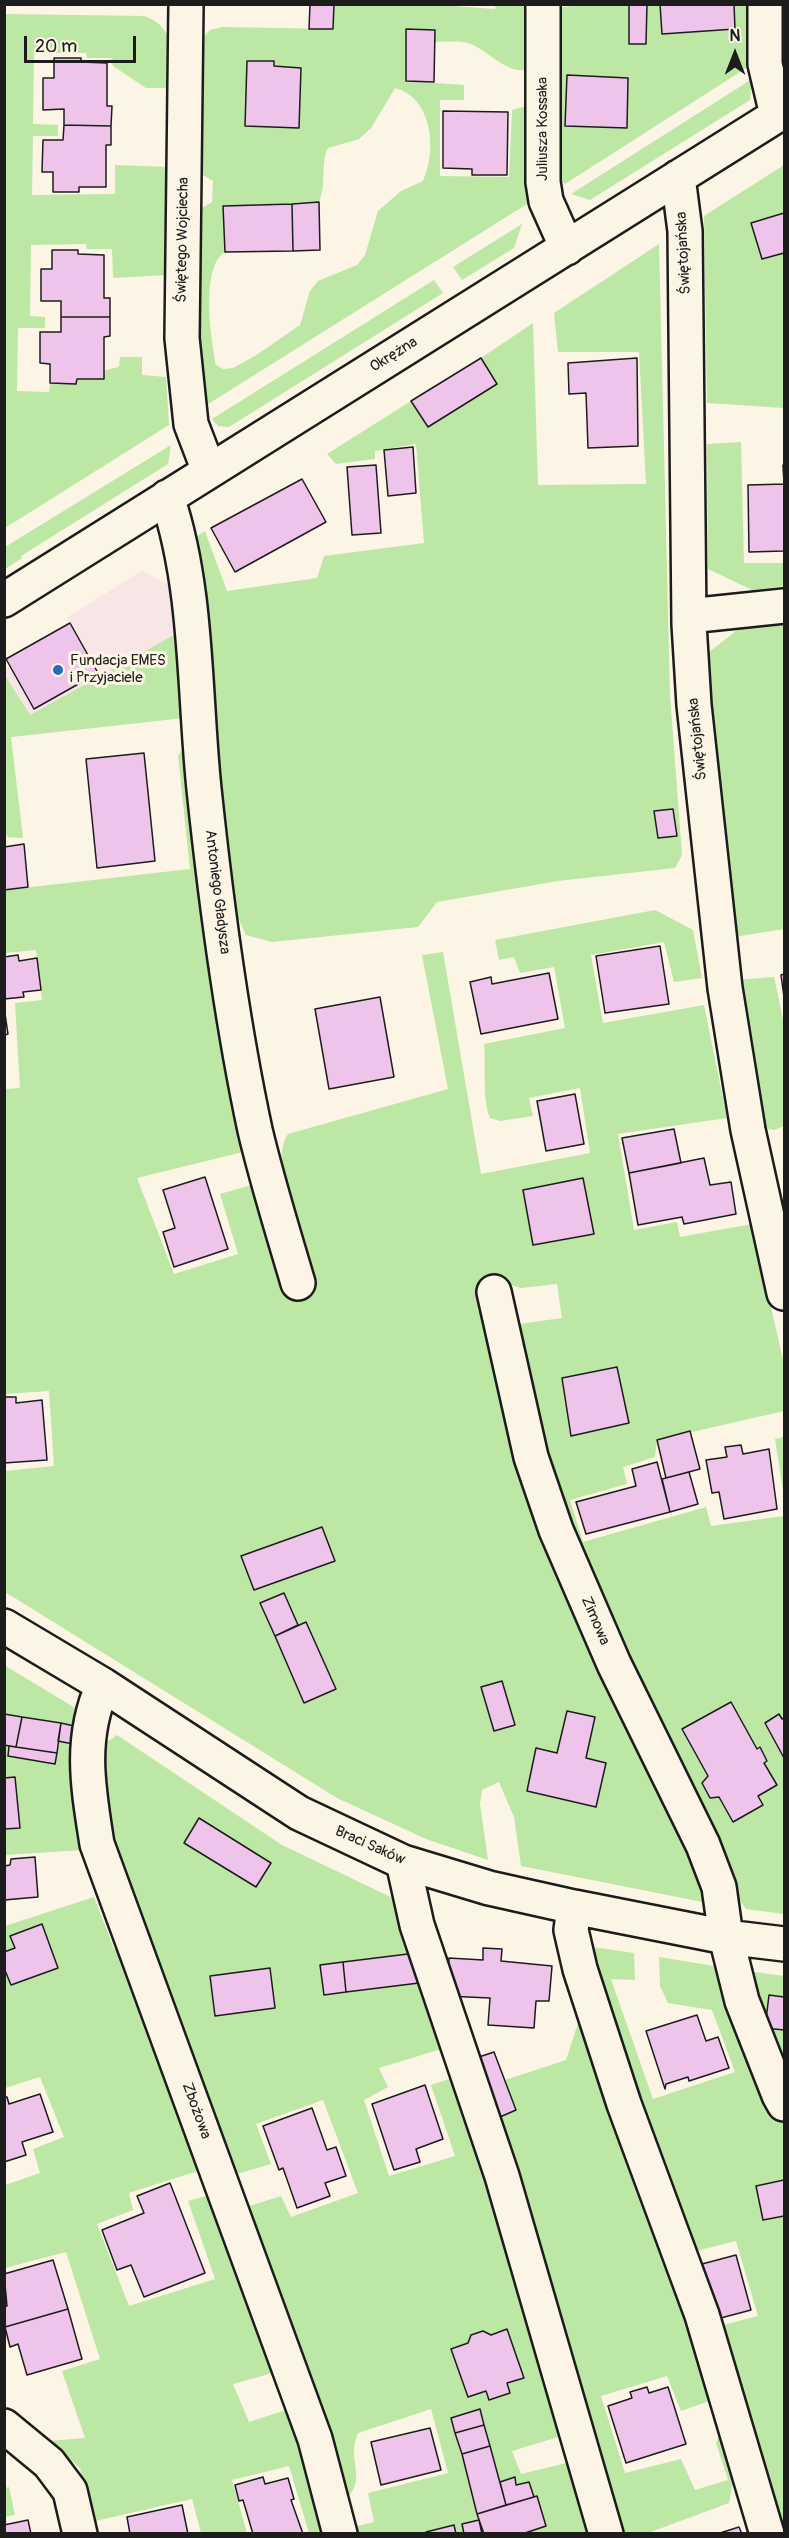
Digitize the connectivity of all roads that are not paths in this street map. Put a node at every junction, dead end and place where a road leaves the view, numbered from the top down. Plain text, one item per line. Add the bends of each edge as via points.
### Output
1 (186, 4) edge
2 (543, 4) edge
3 (765, 4) edge
4 (781, 113) edge
5 (678, 177) junction
6 (567, 248) junction
7 (209, 471) junction
8 (167, 497) junction
9 (4, 600) edge
10 (784, 606) edge
11 (689, 616) junction
12 (298, 1283) dead end
13 (784, 1286) edge
14 (494, 1292) dead end
15 (4, 1626) edge
16 (103, 1685) junction
17 (403, 1862) junction
18 (574, 1907) junction
19 (726, 1938) junction
20 (784, 1944) edge
21 (784, 2104) edge
22 (4, 2426) edge
23 (80, 2534) edge
24 (340, 2534) edge
25 (606, 2534) edge
26 (767, 2534) edge

1 - 7 street, Świętego Wojciecha via 182,338 191,424
2 - 6 street, Juliusza Kossaka via 543,182 546,201
3 - 4 street via 765,64
4 - 5 street, Okrężna
5 - 6 street, Okrężna
5 - 11 street, Świętojańska via 686,254
6 - 7 street, Okrężna
7 - 8 street, Okrężna
8 - 9 street, Okrężna
8 - 12 street, Antoniego Gładysza via 178,530 188,604 204,789 228,978 255,1130
10 - 11 street
11 - 13 street, Świętojańska via 694,705 725,988 748,1130
14 - 19 street, Zimowa via 531,1457 556,1530 614,1664 703,1845 719,1887
15 - 16 street, Braci Saków
16 - 17 street, Braci Saków via 299,1813
16 - 24 street, Zbożowa via 88,1731 88,1786 97,1844 315,2439
17 - 18 street, Braci Saków via 489,1888
17 - 25 street via 417,1925 502,2176
18 - 19 street, Braci Saków
18 - 26 street via 572,1930 580,1970 624,2104 702,2315
19 - 20 street, Braci Saków
19 - 21 street, Zimowa via 741,2001
22 - 23 street via 49,2463 70,2491

